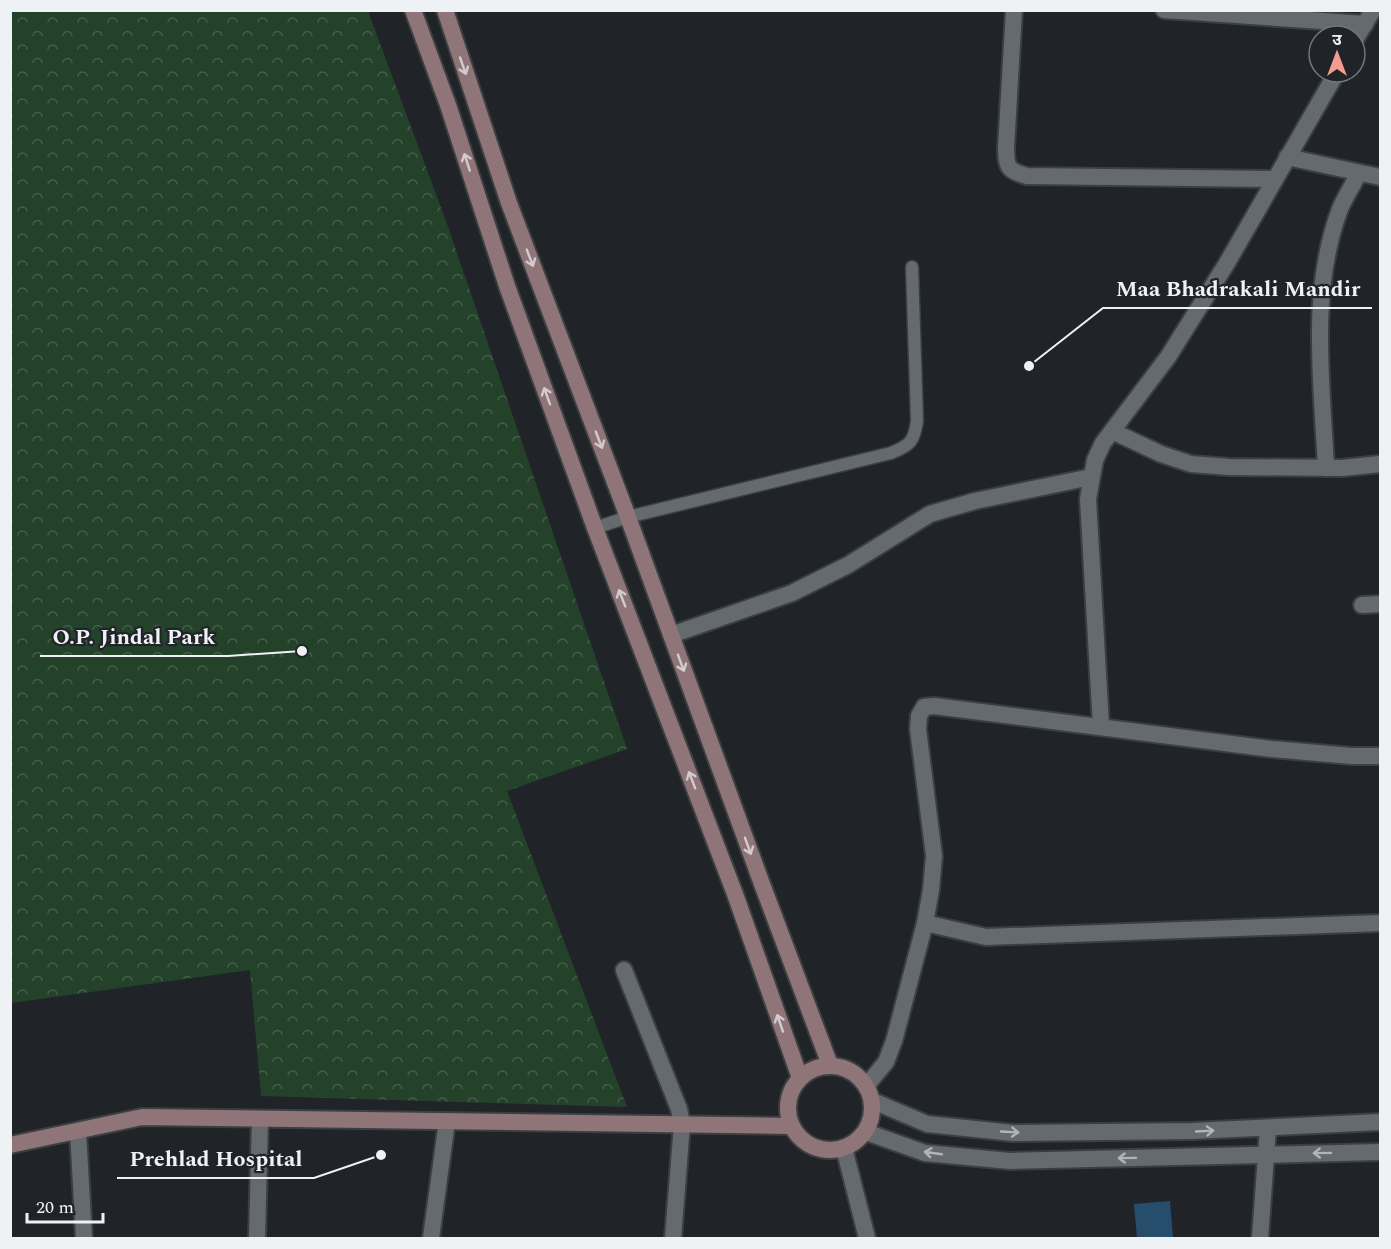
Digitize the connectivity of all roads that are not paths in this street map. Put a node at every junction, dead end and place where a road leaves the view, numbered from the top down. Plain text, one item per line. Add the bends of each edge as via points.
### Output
1 (413, 10) edge
2 (445, 10) edge
3 (1014, 10) edge
4 (1164, 10) edge
5 (1191, 11) edge
6 (1369, 17) edge
7 (1330, 84) edge
8 (1287, 157) junction
9 (1359, 173) junction
10 (1380, 177) edge
11 (1274, 179) junction
12 (912, 267) dead end
13 (1112, 431) junction
14 (1380, 464) edge
15 (1326, 468) junction
16 (1091, 477) junction
17 (628, 517) junction
18 (595, 528) junction
19 (1380, 604) edge
20 (1362, 605) dead end
21 (671, 635) junction
22 (1101, 726) junction
23 (1380, 756) edge
24 (925, 923) junction
25 (1380, 923) edge
26 (624, 970) dead end
27 (830, 1065) junction
28 (800, 1078) junction
29 (867, 1085) junction
30 (873, 1101) junction
31 (260, 1119) junction
32 (447, 1121) junction
33 (1380, 1122) edge
34 (682, 1124) junction
35 (792, 1126) junction
36 (1268, 1128) junction
37 (78, 1131) junction
38 (866, 1132) junction
39 (10, 1145) edge
40 (844, 1148) junction
41 (1380, 1152) edge
42 (1267, 1155) junction
43 (84, 1239) edge
44 (257, 1239) edge
45 (431, 1239) edge
46 (673, 1239) edge
47 (867, 1239) edge
48 (1260, 1239) edge

18 -> 1 main road
2 -> 17 main road via 509,203
3 - 11 street via 1006,163 1014,173
4 - 5 street
5 - 6 street
7 - 8 street
8 - 9 street
8 - 11 street
9 - 10 street
9 - 15 street via 1341,208 1322,290 1320,341
11 - 13 street via 1168,357
12 - 17 lane via 917,420 915,435 907,446
13 - 15 street via 1191,464
13 - 16 street via 1095,460
14 - 15 street
16 - 21 street via 930,514 848,565 792,593
16 - 22 street via 1088,499
17 - 18 lane
17 - 21 main road
28 -> 18 main road via 735,894
19 - 20 street
21 -> 27 main road
22 - 23 street via 1272,749
22 - 24 street via 924,707 918,729 934,856
24 - 25 street via 986,937
24 - 29 street via 894,1041 886,1062
26 - 34 street
27 - 28 main road
27 - 29 main road via 854,1072
28 - 35 main road via 788,1099
29 - 30 main road
30 -> 36 street via 927,1124 1013,1133
30 - 38 main road
31 - 32 main road
31 - 37 main road via 142,1118
31 - 44 street
32 - 34 main road
32 - 45 street
33 - 36 street
34 - 35 main road
34 - 46 street
35 - 40 main road via 802,1140 821,1150
36 - 42 street
37 - 39 main road
37 - 43 street
38 - 40 main road
42 -> 38 street via 1010,1161 925,1153
40 - 47 street
41 -> 42 street
42 - 48 street

